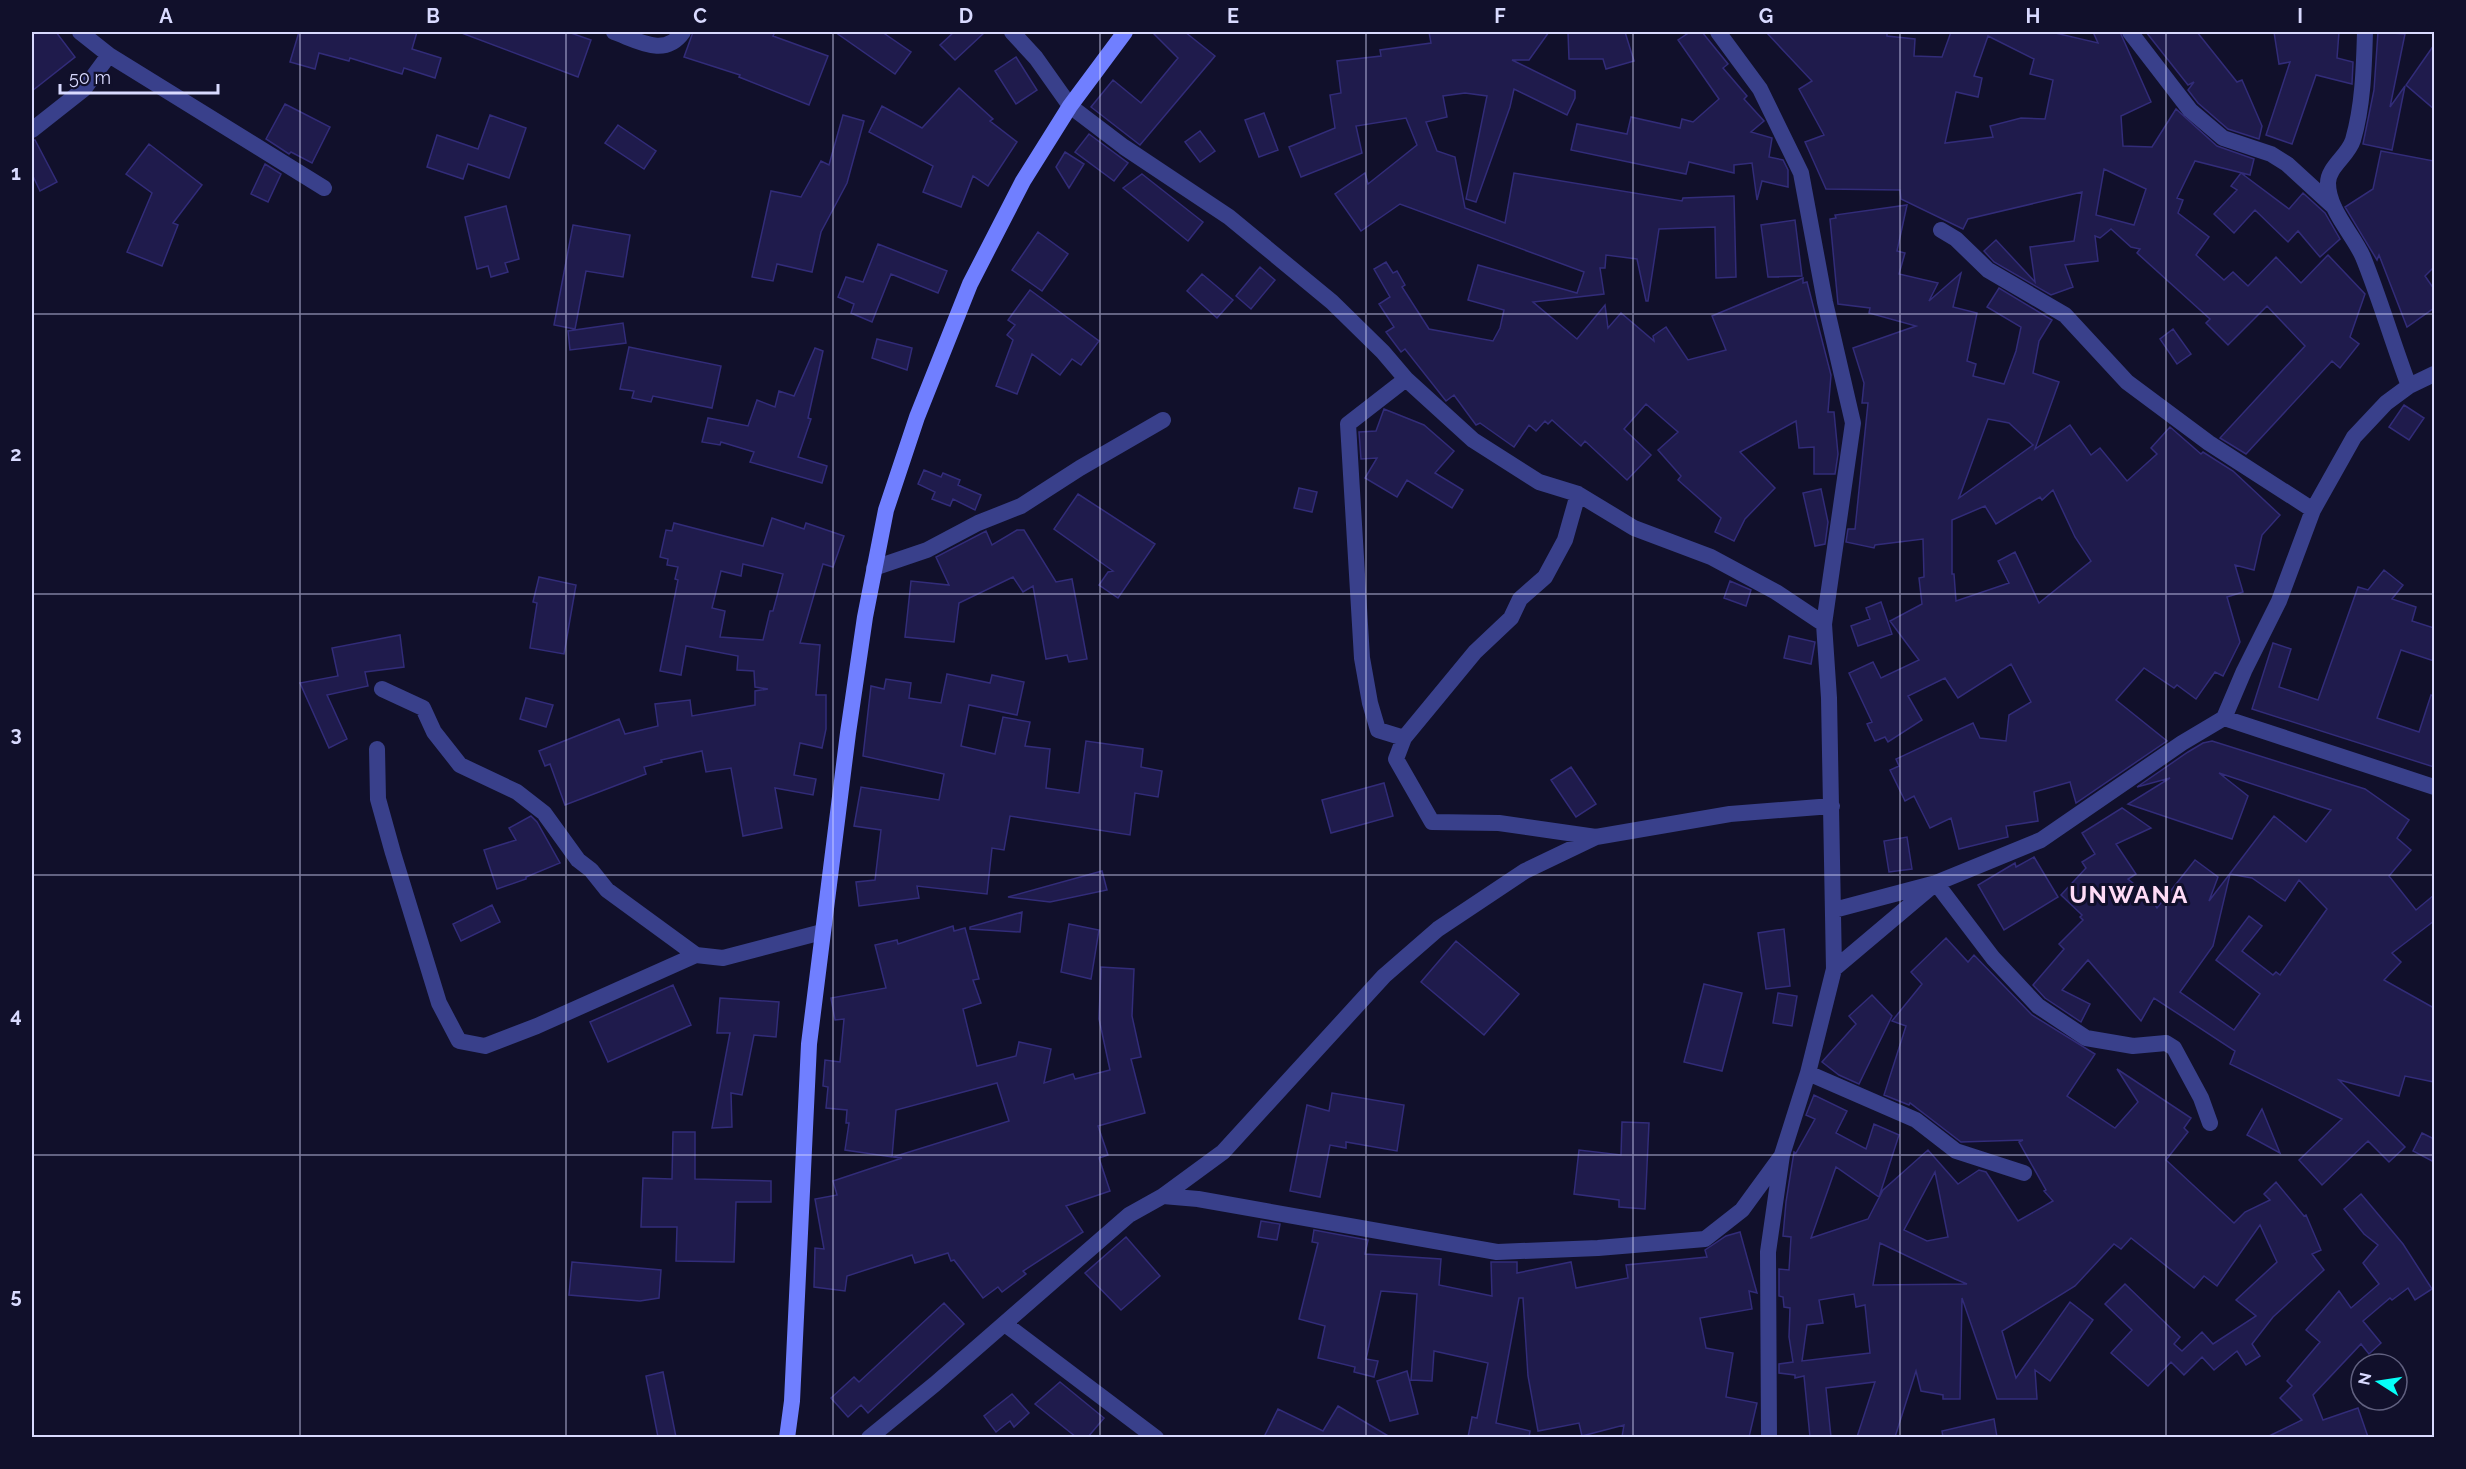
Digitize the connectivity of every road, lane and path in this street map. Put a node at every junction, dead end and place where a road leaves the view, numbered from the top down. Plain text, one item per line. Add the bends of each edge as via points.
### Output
1 (80, 32) edge
2 (614, 32) edge
3 (683, 32) edge
4 (1012, 32) edge
5 (1125, 32) edge
6 (1718, 32) edge
7 (2130, 32) edge
8 (2365, 32) edge
9 (110, 55) junction
10 (1070, 106) junction
11 (32, 130) edge
12 (324, 188) dead end
13 (2337, 209) junction
14 (1941, 230) dead end
15 (2434, 374) edge
16 (1406, 379) junction
17 (2409, 387) junction
18 (1163, 420) dead end
19 (1578, 494) junction
20 (2313, 510) junction
21 (874, 568) junction
22 (1824, 624) junction
23 (382, 689) dead end
24 (2224, 718) junction
25 (1404, 738) junction
26 (377, 749) dead end
27 (2434, 787) edge
28 (1832, 806) junction
29 (1596, 837) junction
30 (1936, 883) junction
31 (1834, 910) junction
32 (822, 932) junction
33 (696, 955) junction
34 (1834, 969) junction
35 (1808, 1073) junction
36 (2210, 1123) dead end
37 (1782, 1155) junction
38 (2024, 1173) dead end
39 (1163, 1196) junction
40 (1005, 1324) junction
41 (787, 1437) edge
42 (869, 1437) edge
43 (1156, 1437) edge
44 (1769, 1437) edge

1 - 9 street
2 - 3 street via 661,47 675,43
4 - 10 street
5 - 10 main road
6 - 22 street via 1760,89 1801,173 1853,423
7 - 13 street via 2190,110 2223,138 2279,159
8 - 13 street via 2364,73 2352,142 2328,180
9 - 11 street via 84,89
9 - 12 street
10 - 16 street via 1238,224 1332,302
10 - 21 main road via 1023,181 970,284 885,510
13 - 17 street via 2361,254
14 - 20 street via 1988,270 2065,315 2127,382 2210,443
15 - 17 street
16 - 19 street via 1473,440 1539,482
16 - 25 street via 1347,424 1362,658 1378,730
17 - 20 street via 2386,403 2354,437
18 - 21 street via 1021,506 927,550
19 - 22 street via 1634,528 1711,557 1776,592
19 - 25 street via 1565,540 1545,577 1520,599 1511,618 1475,652
20 - 24 street via 2278,601
21 - 32 main road
22 - 28 street
23 - 33 street via 423,708 434,732 460,765 517,792 544,813 578,860 607,890
24 - 27 street
24 - 30 street via 2041,840
25 - 29 street via 1396,759 1432,822 1499,823
26 - 33 street via 378,799 390,842 440,1003 459,1041 485,1046
28 - 29 street via 1730,814
28 - 31 street
29 - 39 street via 1525,870 1438,929 1384,976 1223,1152
30 - 31 street
30 - 34 street
30 - 36 street via 1993,958 2038,1006 2086,1038 2133,1046 2166,1043 2174,1048
31 - 34 street
32 - 33 street via 723,958
32 - 41 main road via 809,1044
34 - 35 street
35 - 37 street
35 - 38 street via 1916,1120 1956,1151
37 - 39 street via 1742,1210 1705,1239 1598,1248 1497,1252
37 - 44 street via 1768,1252
39 - 40 street via 1129,1215
40 - 42 street
40 - 43 street

